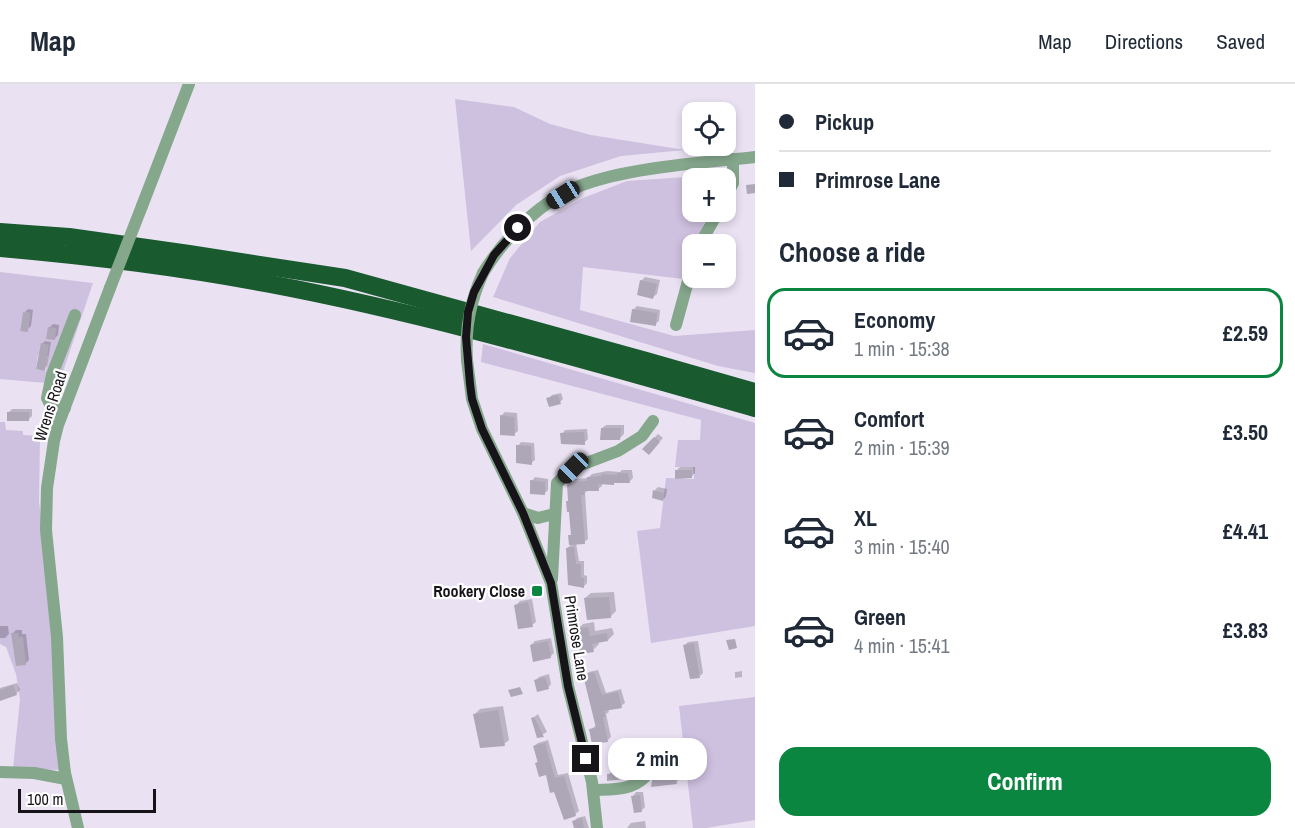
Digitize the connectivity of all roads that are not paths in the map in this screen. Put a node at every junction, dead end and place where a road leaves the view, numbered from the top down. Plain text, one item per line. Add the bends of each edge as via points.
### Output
1 (189, 84) edge
2 (755, 157) edge
3 (733, 159) junction
4 (733, 168) edge
5 (0, 232) edge
6 (0, 248) edge
7 (686, 288) edge
8 (75, 315) dead end
9 (676, 325) dead end
10 (755, 392) edge
11 (65, 408) junction
12 (755, 408) edge
13 (653, 421) dead end
14 (523, 513) junction
15 (554, 514) junction
16 (551, 583) junction
17 (0, 772) edge
18 (645, 777) dead end
19 (66, 778) junction
20 (593, 790) junction
21 (78, 828) edge
22 (597, 828) edge

1 - 11 street, Wrens Road, bridge
2 - 3 street, Primrose Lane
3 - 4 street
3 - 14 street, Primrose Lane, bridge via 624,174 580,186 530,216 483,273 468,312 467,360 472,399 482,429
5 - 10 highway via 69,237 345,278
6 - 12 highway via 94,257 270,284 499,336
7 - 9 street
8 - 11 street via 47,398 50,404
11 - 19 street, Wrens Road via 50,463 46,530
13 - 15 street via 642,436 618,451 573,468 557,483
14 - 15 street via 538,519
14 - 16 street, Primrose Lane
15 - 16 street
16 - 20 street, Primrose Lane via 568,686
17 - 19 street
18 - 20 street via 627,788
19 - 21 street, Wrens Road
20 - 22 street, Primrose Lane

